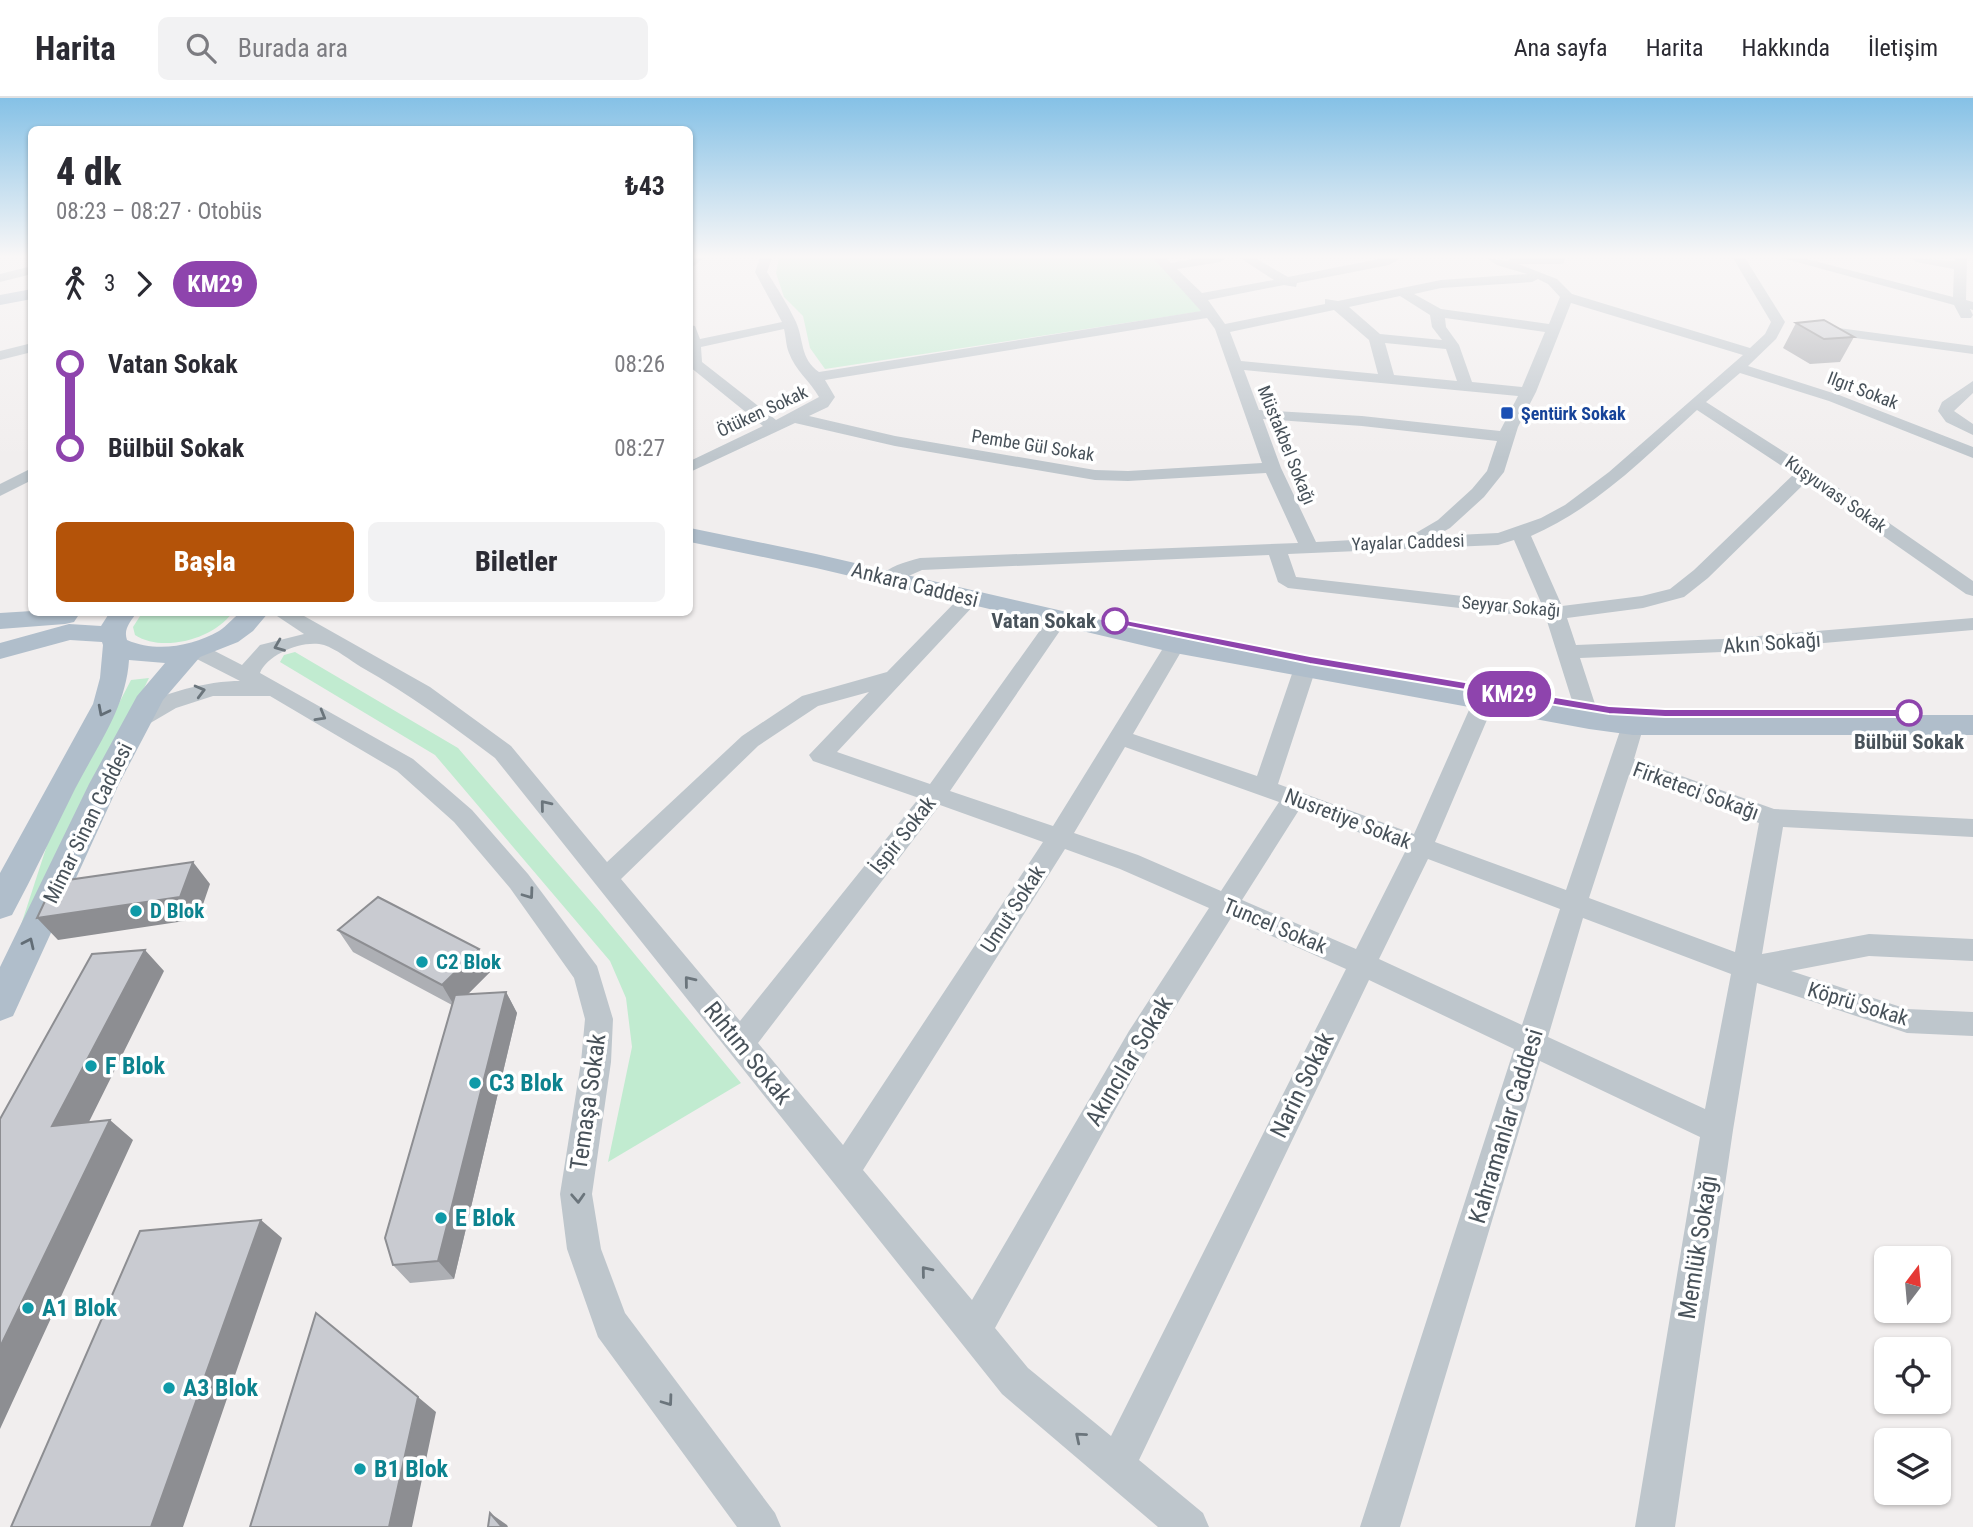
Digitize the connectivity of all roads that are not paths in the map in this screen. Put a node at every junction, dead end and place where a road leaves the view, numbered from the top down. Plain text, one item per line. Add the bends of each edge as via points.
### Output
1 (790, 324) edge
2 (785, 325) edge
3 (1140, 325) edge
4 (1219, 325) edge
5 (1244, 325) edge
6 (1361, 325) edge
7 (1439, 325) edge
8 (1516, 325) edge
9 (1554, 325) edge
10 (1659, 325) edge
11 (1790, 326) joint
12 (1222, 329) junction
13 (1552, 330) junction
14 (1376, 338) junction
15 (693, 339) edge
16 (1452, 345) junction
17 (28, 348) edge
18 (1973, 350) edge
19 (693, 351) edge
20 (1753, 353) junction
21 (0, 356) edge
22 (1236, 365) junction
23 (1737, 367) junction
24 (816, 377) junction
25 (1387, 377) junction
26 (1466, 386) junction
27 (1973, 386) edge
28 (1528, 392) junction
29 (1697, 403) junction
30 (1251, 414) junction
31 (791, 417) junction
32 (774, 426) junction
33 (1973, 430) edge
34 (1507, 437) junction
35 (1973, 453) edge
36 (693, 463) edge
37 (1272, 468) junction
38 (1805, 473) junction
39 (28, 475) edge
40 (0, 491) edge
41 (693, 525) edge
42 (1521, 535) junction
43 (693, 536) edge
44 (1410, 542) junction
45 (1309, 546) junction
46 (1276, 548) junction
47 (893, 574) junction
48 (1973, 590) edge
49 (969, 599) junction
50 (1555, 613) junction
51 (58, 616) edge
52 (252, 616) edge
53 (288, 616) edge
54 (1058, 619) junction
55 (0, 621) edge
56 (1973, 624) edge
57 (117, 631) edge
58 (325, 638) junction
59 (1175, 645) junction
60 (194, 650) junction
61 (0, 651) edge
62 (1570, 652) junction
63 (1304, 668) junction
64 (248, 676) junction
65 (895, 677) junction
66 (287, 696) junction
67 (1484, 701) junction
68 (1586, 706) junction
69 (1630, 718) junction
70 (139, 720) junction
71 (1971, 723) edge
72 (1119, 737) junction
73 (1621, 763) junction
74 (1265, 788) junction
75 (934, 796) junction
76 (1294, 798) junction
77 (1772, 818) junction
78 (1973, 828) edge
79 (1059, 838) junction
80 (1421, 846) junction
81 (605, 879) junction
82 (1226, 905) junction
83 (1574, 905) junction
84 (0, 906) edge
85 (1973, 950) edge
86 (1363, 964) junction
87 (1745, 968) junction
88 (0, 1005) edge
89 (1973, 1024) edge
90 (1532, 1041) junction
91 (740, 1043) junction
92 (1717, 1129) junction
93 (845, 1170) junction
94 (974, 1330) junction
95 (1116, 1467) junction
96 (761, 1527) edge
97 (1189, 1527) edge
98 (1380, 1527) edge
99 (1655, 1527) edge

1 - 24 street via 796,353
2 - 15 street
3 - 24 street
4 - 12 street, Müstakbel Sokağı
5 - 12 street
6 - 14 street
7 - 16 street
8 - 13 street
9 - 13 street
10 - 20 street
11 - 18 street
11 - 20 street, Yayalar Caddesi
12 - 22 street, Müstakbel Sokağı
13 - 28 street
14 - 16 street
14 - 25 street
16 - 26 street
17 - 21 street
19 - 32 street via 695,363
20 - 23 street, Yayalar Caddesi
22 - 25 street
22 - 30 street, Müstakbel Sokağı
23 - 29 street, Yayalar Caddesi
23 - 35 street, Ilgıt Sokak via 1834,398
24 - 31 street, Ötüken Sokak via 827,397 822,404
25 - 26 street
26 - 28 street
27 - 33 street via 1946,411
28 - 34 street
29 - 38 street, Kuşyuvası Sokak
29 - 42 street, Yayalar Caddesi via 1592,492
30 - 34 street
30 - 37 street, Müstakbel Sokağı
31 - 32 street, Ötüken Sokak
31 - 37 street, Pembe Gül Sokak via 895,441 1095,475
32 - 36 street, Ötüken Sokak
34 - 44 street via 1495,472 1478,493 1444,524
37 - 45 street, Müstakbel Sokağı
38 - 48 street, Kuşyuvası Sokak
38 - 50 street, Seyyar Sokağı via 1677,593
39 - 40 street
41 - 47 main road, Ankara Caddesi via 787,543
42 - 44 street, Yayalar Caddesi
42 - 50 street
43 - 47 main road, Ankara Caddesi
44 - 45 street, Yayalar Caddesi
45 - 46 street, Yayalar Caddesi
46 - 47 street, Yayalar Caddesi via 920,564
46 - 50 street, Seyyar Sokağı via 1288,582
47 - 49 main road, Ankara Caddesi
47 - 68 main road, Ankara Caddesi via 1161,631
49 - 54 main road, Ankara Caddesi
49 - 65 street
50 - 62 street
51 - 55 main road
52 - 60 main road via 237,631
53 - 58 street, Rıhtım Sokak
54 - 59 main road, Ankara Caddesi
54 - 75 street, İspir Sokak
56 - 62 street, Akın Sokağı via 1794,642
57 - 60 main road via 128,653 146,656
57 - 61 main road via 69,632
57 -> 84 main road, Mimar Sinan Caddesi via 107,704
58 -> 64 street via 295,640 272,648 250,665
81 -> 58 street, Rıhtım Sokak via 503,752 422,692
59 - 63 main road, Ankara Caddesi
59 - 72 street, Umut Sokak
60 - 64 street, Temaşa Sokak
60 - 70 main road, Mimar Sinan Caddesi via 151,696
62 - 68 street
63 - 67 main road, Ankara Caddesi
63 - 74 street
64 - 66 street, Temaşa Sokak
65 - 75 street, Tuncel Sokak via 821,755
65 - 81 street via 810,701 775,722
70 -> 66 street via 164,705 214,687
66 -> 96 street, Temaşa Sokak via 405,765 463,816 519,881 587,974 599,1018 576,1194 584,1249 611,1324
67 - 69 main road, Ankara Caddesi
67 - 80 street, Narin Sokak
68 - 69 main road, Ankara Caddesi
69 - 71 main road, Ankara Caddesi
69 - 73 street, Kahramanlar Caddesi
88 -> 70 main road, Mimar Sinan Caddesi
72 - 74 street, Nusretiye Sokak
72 - 79 street, Umut Sokak
73 - 77 street, Firketeci Sokağı
73 - 83 street, Kahramanlar Caddesi
74 - 76 street, Nusretiye Sokak
75 - 79 street, Tuncel Sokak
75 - 91 street, İspir Sokak
76 - 80 street, Nusretiye Sokak
76 - 82 street, Akıncılar Sokak
77 - 78 street, Firketeci Sokağı
77 - 87 street, Memlük Sokağı
79 - 82 street, Tuncel Sokak via 1129,862
79 - 93 street, Umut Sokak
80 - 83 street, Nusretiye Sokak
80 - 86 street, Narin Sokak
91 -> 81 street, Rıhtım Sokak
82 - 86 street, Tuncel Sokak
82 - 94 street, Akıncılar Sokak via 1139,1040
83 - 87 street, Nusretiye Sokak
83 - 90 street, Kahramanlar Caddesi
85 - 87 street via 1869,945
86 - 90 street, Tuncel Sokak
86 - 95 street, Narin Sokak
87 - 89 street, Köprü Sokak via 1907,1021
87 - 92 street, Memlük Sokağı
90 - 92 street, Tuncel Sokak
90 - 98 street, Kahramanlar Caddesi
91 - 93 street, Rıhtım Sokak
92 - 99 street, Memlük Sokağı
94 -> 93 street, Rıhtım Sokak
95 -> 94 street, Rıhtım Sokak via 1015,1381
95 - 97 street, Rıhtım Sokak

